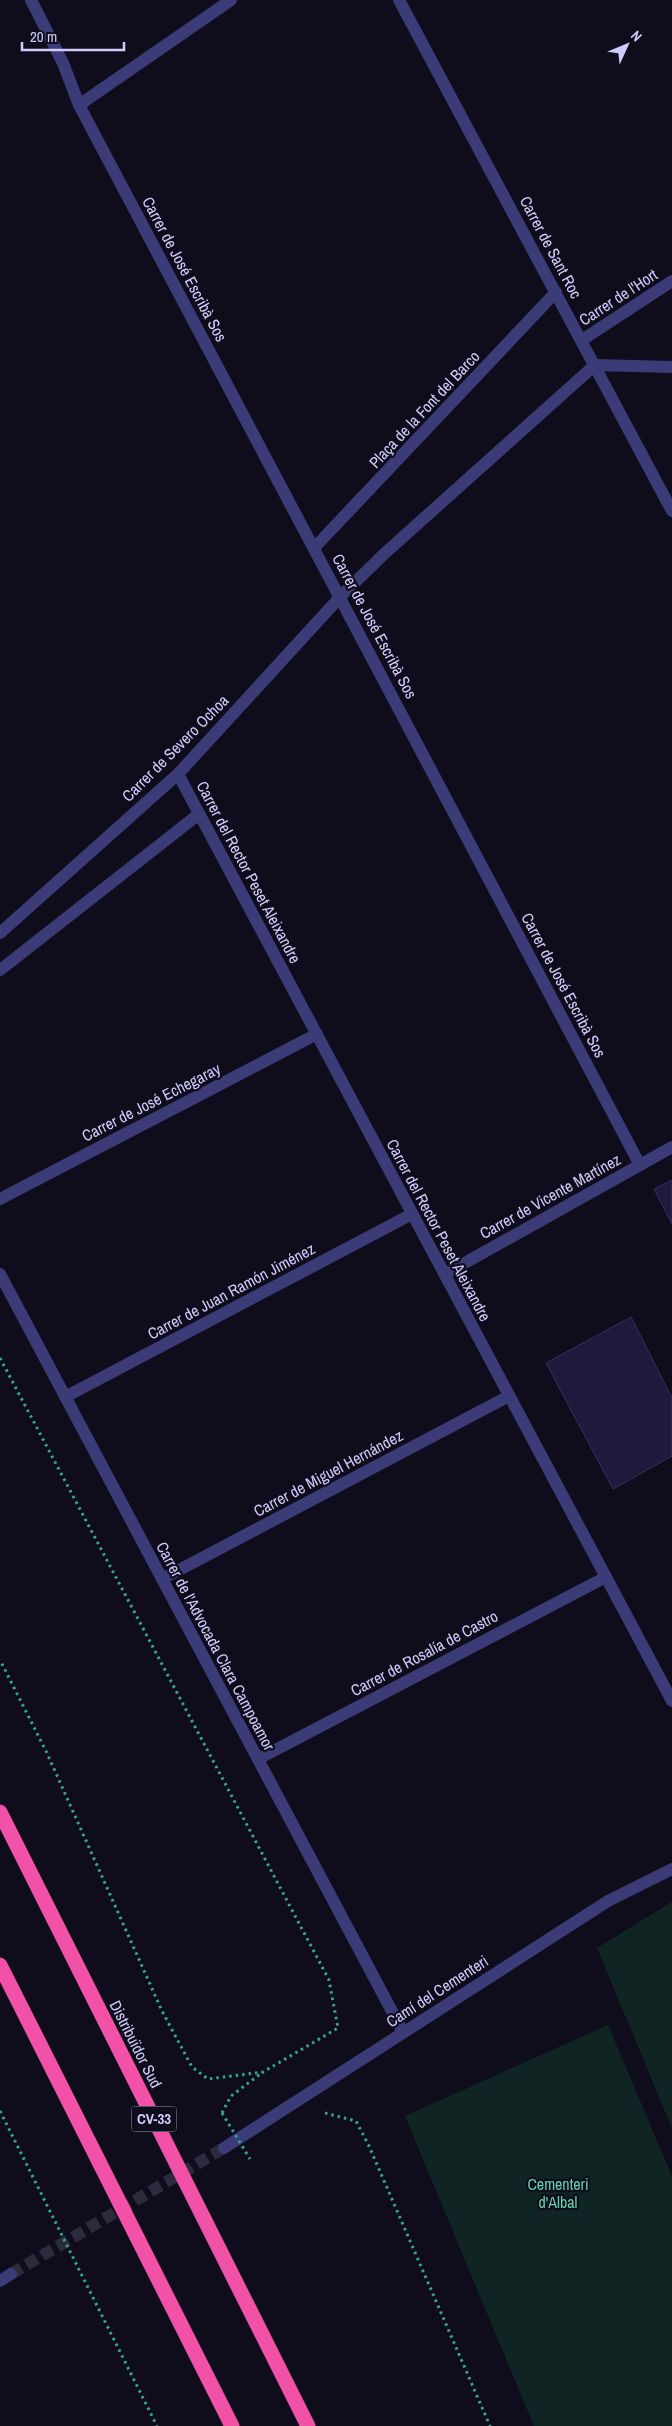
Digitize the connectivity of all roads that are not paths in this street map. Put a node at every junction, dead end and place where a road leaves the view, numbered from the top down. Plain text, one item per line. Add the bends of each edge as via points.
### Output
1 (31, 0) edge
2 (231, 0) edge
3 (399, 0) edge
4 (79, 104) junction
5 (672, 280) edge
6 (556, 292) junction
7 (582, 340) junction
8 (595, 365) junction
9 (672, 367) edge
10 (672, 511) edge
11 (315, 547) junction
12 (341, 596) junction
13 (178, 774) junction
14 (199, 814) junction
15 (0, 933) edge
16 (0, 970) edge
17 (317, 1034) junction
18 (672, 1147) edge
19 (640, 1165) junction
20 (0, 1199) edge
21 (412, 1214) junction
22 (0, 1274) edge
23 (445, 1274) junction
24 (510, 1396) junction
25 (65, 1397) junction
26 (606, 1577) junction
27 (162, 1579) junction
28 (672, 1701) edge
29 (258, 1759) junction
30 (0, 1812) edge
31 (672, 1870) edge
32 (0, 1965) edge
33 (403, 2032) junction
34 (224, 2148) tunnel mouth
35 (11, 2274) tunnel mouth
36 (0, 2281) edge
37 (232, 2426) edge
38 (308, 2426) edge

1 - 4 street, Carrer de José Escribà Sos via 63,63
2 - 4 street
3 - 6 street, Carrer de Sant Roc
4 - 11 street, Carrer de José Escribà Sos
5 - 7 street, Carrer de l'Hort
6 - 7 street, Carrer de Sant Roc
6 - 11 street, Plaça de la Font del Barco
7 - 8 street, Carrer de Sant Roc
8 - 9 street
8 - 10 street, Carrer de Sant Roc
8 - 12 street
11 - 12 street, Carrer de José Escribà Sos
12 - 13 street, Carrer de Severo Ochoa
12 - 19 street, Carrer de José Escribà Sos
13 - 14 street, Carrer del Rector Peset Aleixandre
13 - 15 street, Carrer de Severo Ochoa
14 - 16 street
14 - 17 street, Carrer del Rector Peset Aleixandre
17 - 20 street, Carrer de José Echegaray
17 - 21 street, Carrer del Rector Peset Aleixandre
18 - 19 street, Carrer de Vicente Martínez
19 - 23 street, Carrer de Vicente Martínez
21 - 23 street, Carrer del Rector Peset Aleixandre
21 - 25 street, Carrer de Juan Ramón Jiménez
22 - 25 street, Carrer de l'Advocada Clara Campoamor
23 - 24 street, Carrer del Rector Peset Aleixandre
24 - 26 street, Carrer del Rector Peset Aleixandre
24 - 27 street, Carrer de Miguel Hernández
25 - 27 street, Carrer de l'Advocada Clara Campoamor
26 - 28 street, Carrer del Rector Peset Aleixandre
26 - 29 street, Carrer de Rosalía de Castro
27 - 29 street, Carrer de l'Advocada Clara Campoamor
29 - 33 street, Carrer de l'Advocada Clara Campoamor
30 - 38 highway, Distribuïdor Sud / CV-33
31 - 33 street, Camí del Cementeri via 608,1901
32 - 37 highway
33 - 34 street, Camí del Cementeri
35 - 36 street

